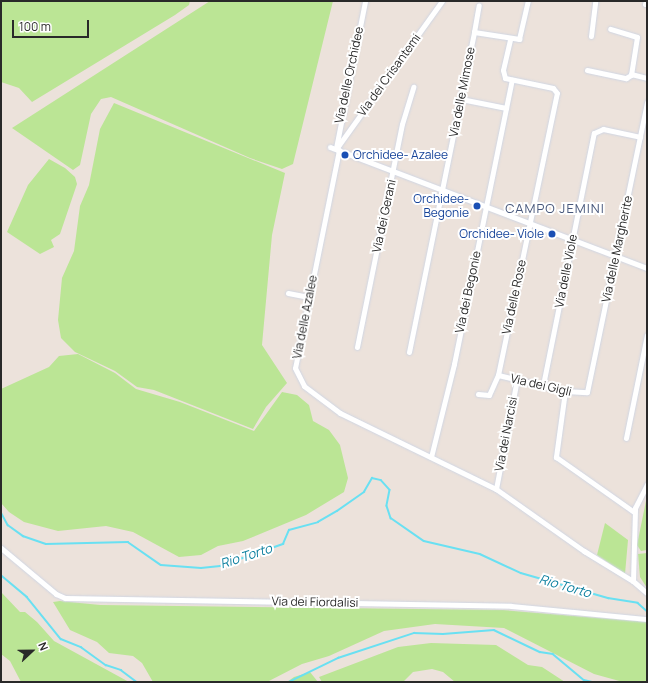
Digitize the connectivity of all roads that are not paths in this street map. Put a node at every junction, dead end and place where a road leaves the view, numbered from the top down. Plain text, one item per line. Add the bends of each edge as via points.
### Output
1 (365, 1) edge
2 (442, 1) edge
3 (528, 1) edge
4 (596, 1) edge
5 (480, 5) dead end
6 (610, 29) dead end
7 (475, 32) junction
8 (591, 36) dead end
9 (510, 39) junction
10 (587, 70) dead end
11 (631, 74) junction
12 (647, 78) edge
13 (512, 80) junction
14 (413, 87) dead end
15 (461, 99) junction
16 (647, 102) edge
17 (506, 108) junction
18 (640, 137) junction
19 (330, 147) dead end
20 (337, 150) junction
21 (393, 171) junction
22 (442, 191) junction
23 (486, 206) junction
24 (530, 223) junction
25 (572, 238) junction
26 (616, 256) junction
27 (647, 268) edge
28 (288, 293) dead end
29 (309, 297) junction
30 (647, 334) edge
31 (357, 347) dead end
32 (409, 352) dead end
33 (498, 375) junction
34 (517, 379) junction
35 (543, 385) junction
36 (565, 391) junction
37 (478, 394) dead end
38 (584, 394) joint
39 (626, 438) dead end
40 (431, 457) junction
41 (647, 484) edge
42 (496, 489) junction
43 (634, 512) junction
44 (1, 548) edge
45 (633, 580) junction
46 (647, 593) edge
47 (647, 619) edge

1 - 20 street, Via delle Orchidee
2 - 20 street, Via dei Crisantemi
3 - 9 street via 520,38
4 - 8 street
5 - 7 street
6 - 11 street via 637,37
7 - 9 street, Via delle Mimose
7 - 15 street, Via delle Mimose
9 - 13 street via 503,72 506,78
10 - 11 street via 627,78
11 - 12 street
13 - 17 street, Via dei Begonie
13 - 24 street, Via delle Rose via 557,91
14 - 21 street, Via dei Gerani
15 - 17 street
15 - 22 street, Via delle Mimose
16 - 18 street, Via delle Margherite
17 - 23 street, Via dei Begonie
18 - 25 street, Via delle Viole via 603,129 595,132
18 - 26 street, Via delle Margherite
19 - 20 street
20 - 21 street
20 - 29 street, Via delle Azalee
21 - 22 street
21 - 31 street, Via dei Gerani
22 - 23 street
22 - 32 street, Via delle Mimose
23 - 24 street
23 - 40 street, Via dei Begonie via 454,364
24 - 25 street
24 - 33 street, Via delle Rose
25 - 26 street
25 - 35 street, Via delle Viole
26 - 27 street
26 - 38 street, Via delle Margherite via 589,386
28 - 29 street
29 - 40 street, Via delle Azalee via 295,368 304,386 340,414
30 - 39 street
33 - 34 street, Via dei Gigli
33 - 37 street, Via delle Rose via 489,395
34 - 35 street, Via dei Gigli
34 - 42 street, Via dei Narcisi
35 - 36 street, Via dei Gigli
36 - 38 street, Via dei Gigli
36 - 43 street via 556,457
40 - 42 street, Via delle Azalee
41 - 43 street via 639,495
42 - 45 street via 584,551
43 - 45 street
44 - 47 street, Via dei Fiordalisi via 64,598 511,606
45 - 46 street

